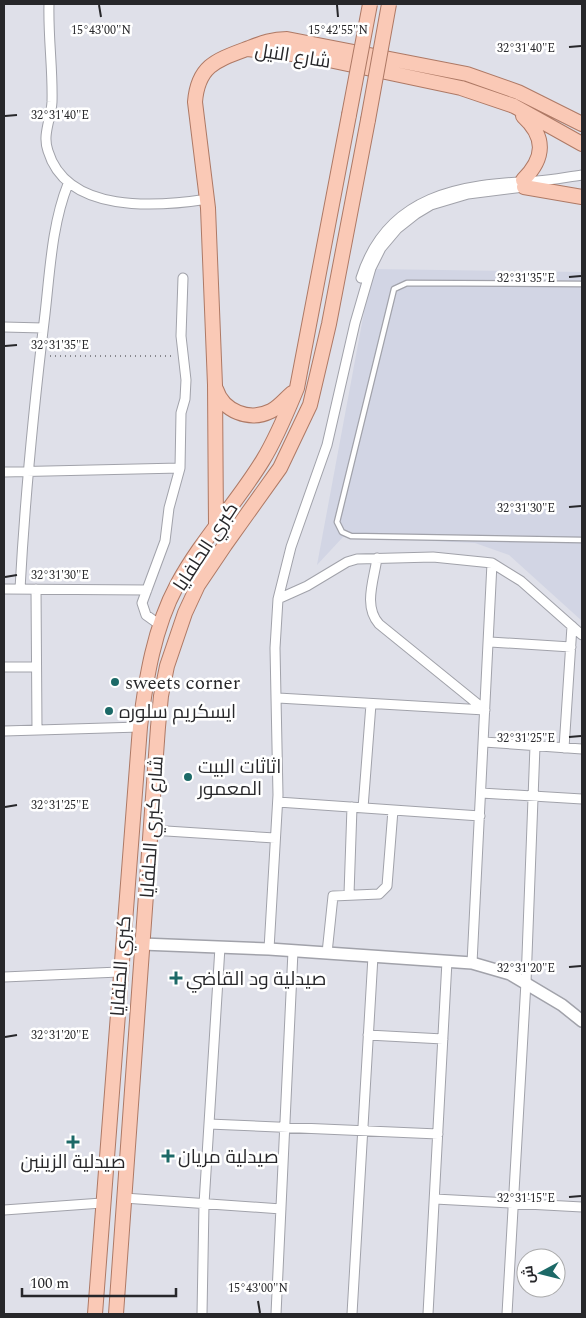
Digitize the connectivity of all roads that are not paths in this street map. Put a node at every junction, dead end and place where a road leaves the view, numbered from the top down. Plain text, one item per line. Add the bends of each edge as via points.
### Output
1 (49, 4) edge
2 (370, 4) edge
3 (389, 4) edge
4 (246, 49) junction
5 (514, 106) junction
6 (582, 124) edge
7 (582, 144) edge
8 (582, 175) edge
9 (528, 183) junction
10 (68, 184) junction
11 (582, 197) edge
12 (208, 199) junction
13 (183, 278) dead end
14 (582, 284) edge
15 (4, 327) edge
16 (43, 328) junction
17 (215, 386) junction
18 (297, 388) junction
19 (180, 468) junction
20 (4, 472) edge
21 (27, 472) junction
22 (216, 526) junction
23 (582, 540) edge
24 (377, 558) junction
25 (492, 563) junction
26 (4, 588) edge
27 (20, 589) junction
28 (36, 589) junction
29 (147, 590) junction
30 (278, 599) junction
31 (160, 625) junction
32 (572, 626) junction
33 (582, 635) edge
34 (490, 642) junction
35 (571, 647) junction
36 (4, 667) edge
37 (35, 667) junction
38 (278, 698) junction
39 (372, 704) junction
40 (485, 710) junction
41 (140, 727) junction
42 (36, 730) junction
43 (4, 731) edge
44 (484, 742) junction
45 (536, 746) junction
46 (564, 748) junction
47 (582, 749) edge
48 (481, 793) junction
49 (534, 796) junction
50 (582, 800) edge
51 (278, 802) junction
52 (352, 807) junction
53 (364, 808) junction
54 (393, 810) junction
55 (480, 816) junction
56 (151, 830) junction
57 (275, 838) junction
58 (349, 894) junction
59 (142, 944) junction
60 (220, 947) junction
61 (269, 949) junction
62 (293, 951) junction
63 (327, 952) junction
64 (372, 956) junction
65 (447, 960) junction
66 (472, 963) junction
67 (119, 972) junction
68 (4, 977) edge
69 (526, 982) junction
70 (582, 1021) edge
71 (368, 1035) junction
72 (443, 1039) junction
73 (209, 1124) junction
74 (285, 1127) junction
75 (362, 1130) junction
76 (438, 1134) junction
77 (124, 1198) junction
78 (434, 1199) junction
79 (102, 1203) junction
80 (204, 1204) junction
81 (513, 1204) junction
82 (582, 1207) edge
83 (281, 1209) junction
84 (4, 1210) edge
85 (95, 1314) edge
86 (116, 1314) edge
87 (202, 1314) edge
88 (276, 1314) edge
89 (352, 1314) edge
90 (428, 1314) edge
91 (507, 1314) edge

1 - 10 street via 52,103 46,138 48,152
2 - 18 main road, كبري الحلفايا, bridge
3 - 56 main road, شارع كبري الحلفايا, bridge via 310,405 280,468 198,585 184,613 161,696
4 - 5 main road, شارع النيل via 310,56 417,77
4 - 6 main road, شارع النيل via 270,39 287,39 420,63 466,74 518,92
4 - 12 main road via 216,60 204,71 196,86 195,102
5 - 7 main road, شارع النيل
5 - 9 main road via 539,134 538,158
8 - 9 street
9 - 11 main road
9 - 30 street via 452,197 431,205 407,220 376,258 355,323 327,446 291,547
10 - 12 street via 86,193 129,204 155,205
10 - 16 street via 58,212
12 - 17 main road
13 - 19 street via 181,336 186,380 181,413
14 - 23 lane via 407,283 394,290 337,522 342,532 350,536
15 - 16 street
16 - 21 street
17 - 18 main road via 223,403 248,415 270,412
17 - 22 main road
18 - 22 main road, كبري الحلفايا via 263,460
19 - 21 street
19 - 29 street via 169,508 165,541
20 - 21 street
21 - 27 street
22 - 31 main road, كبري الحلفايا via 177,585
24 - 25 street via 433,557
24 - 30 street via 347,562 308,586
24 - 40 street via 370,607 372,616
25 - 32 street via 521,581
25 - 34 street
26 - 27 street
27 - 28 street
28 - 29 street
28 - 37 street
29 - 31 street via 142,603 146,614
30 - 38 street via 275,648
31 - 41 main road, كبري الحلفايا via 150,662
32 - 33 street
32 - 35 street
34 - 35 street
34 - 40 street
35 - 46 street
36 - 37 street
37 - 42 street
38 - 39 street
38 - 51 street
39 - 40 street
39 - 53 street
40 - 44 street
41 - 42 street
41 - 67 main road, كبري الحلفايا
42 - 43 street
44 - 45 street
44 - 48 street
45 - 46 street
45 - 49 street
46 - 47 street
48 - 49 street
48 - 55 street
49 - 50 street
49 - 69 street
51 - 52 street
51 - 57 street
52 - 53 street
52 - 58 street
53 - 54 street
54 - 55 street
54 - 58 street via 387,886 379,894
55 - 66 street
56 - 57 street
56 - 59 main road, شارع كبري الحلفايا
57 - 61 street
58 - 63 street via 333,896 330,902
59 - 60 street
59 - 77 main road, شارع كبري الحلفايا
60 - 61 street
60 - 73 street
61 - 62 street
62 - 63 street
62 - 74 street
63 - 64 street
64 - 65 street
64 - 71 street
65 - 66 street
65 - 72 street
66 - 69 street via 495,968
67 - 68 street
67 - 79 main road, كبري الحلفايا
69 - 70 street
69 - 81 street
71 - 72 street
71 - 75 street
72 - 76 street
73 - 74 street
73 - 80 street
74 - 75 street
74 - 83 street
75 - 76 street
75 - 89 street
76 - 78 street
77 - 80 street
77 - 86 main road, شارع كبري الحلفايا
78 - 81 street
78 - 90 street
79 - 84 street
79 - 85 main road, كبري الحلفايا
80 - 83 street
80 - 87 street
81 - 82 street
81 - 91 street
83 - 88 street

